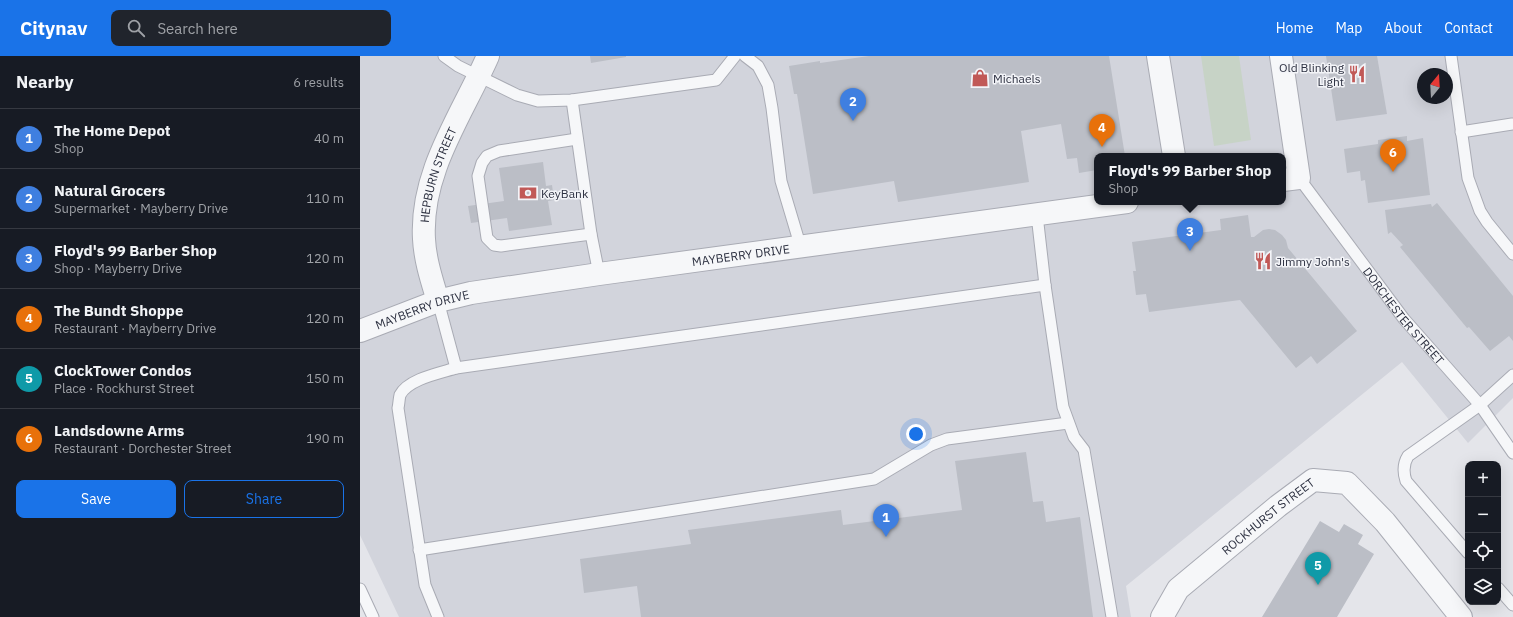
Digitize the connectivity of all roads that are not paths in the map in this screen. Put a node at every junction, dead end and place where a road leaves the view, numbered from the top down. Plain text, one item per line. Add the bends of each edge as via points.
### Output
1 (444, 56) edge
2 (488, 56) edge
3 (735, 56) edge
4 (745, 56) edge
5 (1158, 56) edge
6 (1281, 56) edge
7 (1451, 56) edge
8 (479, 76) junction
9 (572, 100) junction
10 (1512, 124) dead end
11 (1461, 132) junction
12 (577, 140) junction
13 (1174, 153) edge
14 (1291, 179) edge
15 (1106, 205) edge
16 (1037, 215) junction
17 (591, 234) junction
18 (801, 248) junction
19 (1513, 254) edge
20 (599, 274) junction
21 (1045, 285) junction
22 (438, 301) junction
23 (360, 331) edge
24 (456, 368) junction
25 (1513, 375) edge
26 (1480, 405) junction
27 (1068, 423) junction
28 (1513, 453) edge
29 (419, 550) junction
30 (1465, 550) edge
31 (1501, 591) edge
32 (361, 593) edge
33 (1513, 605) edge
34 (373, 617) edge
35 (438, 617) edge
36 (1112, 617) edge
37 (1162, 617) edge
38 (1461, 617) edge

1 - 8 lane
2 - 8 street, HEPBURN STREET
3 - 9 lane via 716,80
4 - 18 lane via 758,66 768,85 781,181
5 - 13 street
6 - 14 street, DORCHESTER STREET
7 - 11 lane
8 - 9 lane via 528,99
8 - 22 street, HEPBURN STREET via 438,159 427,195 424,240 428,268
9 - 12 lane
10 - 11 lane
11 - 19 lane via 1468,178 1480,211
12 - 17 lane
12 - 17 lane via 499,151 487,156 478,176 487,238 494,245 501,246
14 - 26 lane, DORCHESTER STREET via 1404,319
15 - 16 street, MAYBERRY DRIVE
16 - 18 street, MAYBERRY DRIVE
16 - 21 lane
17 - 20 lane
18 - 20 street, MAYBERRY DRIVE
20 - 22 street, MAYBERRY DRIVE via 471,293
21 - 24 lane
21 - 27 lane via 1063,407
22 - 23 street, MAYBERRY DRIVE
22 - 24 lane
24 - 29 lane via 410,384 400,395 398,408
25 - 26 lane
26 - 28 lane, DORCHESTER STREET
26 - 30 lane via 1408,456 1404,468 1406,481
27 - 29 lane via 947,439 931,445 874,478
27 - 36 lane via 1084,450
29 - 35 lane via 425,585
31 - 33 lane
32 - 34 lane
37 - 38 street, ROCKHURST STREET via 1178,589 1313,480 1348,482 1385,522

